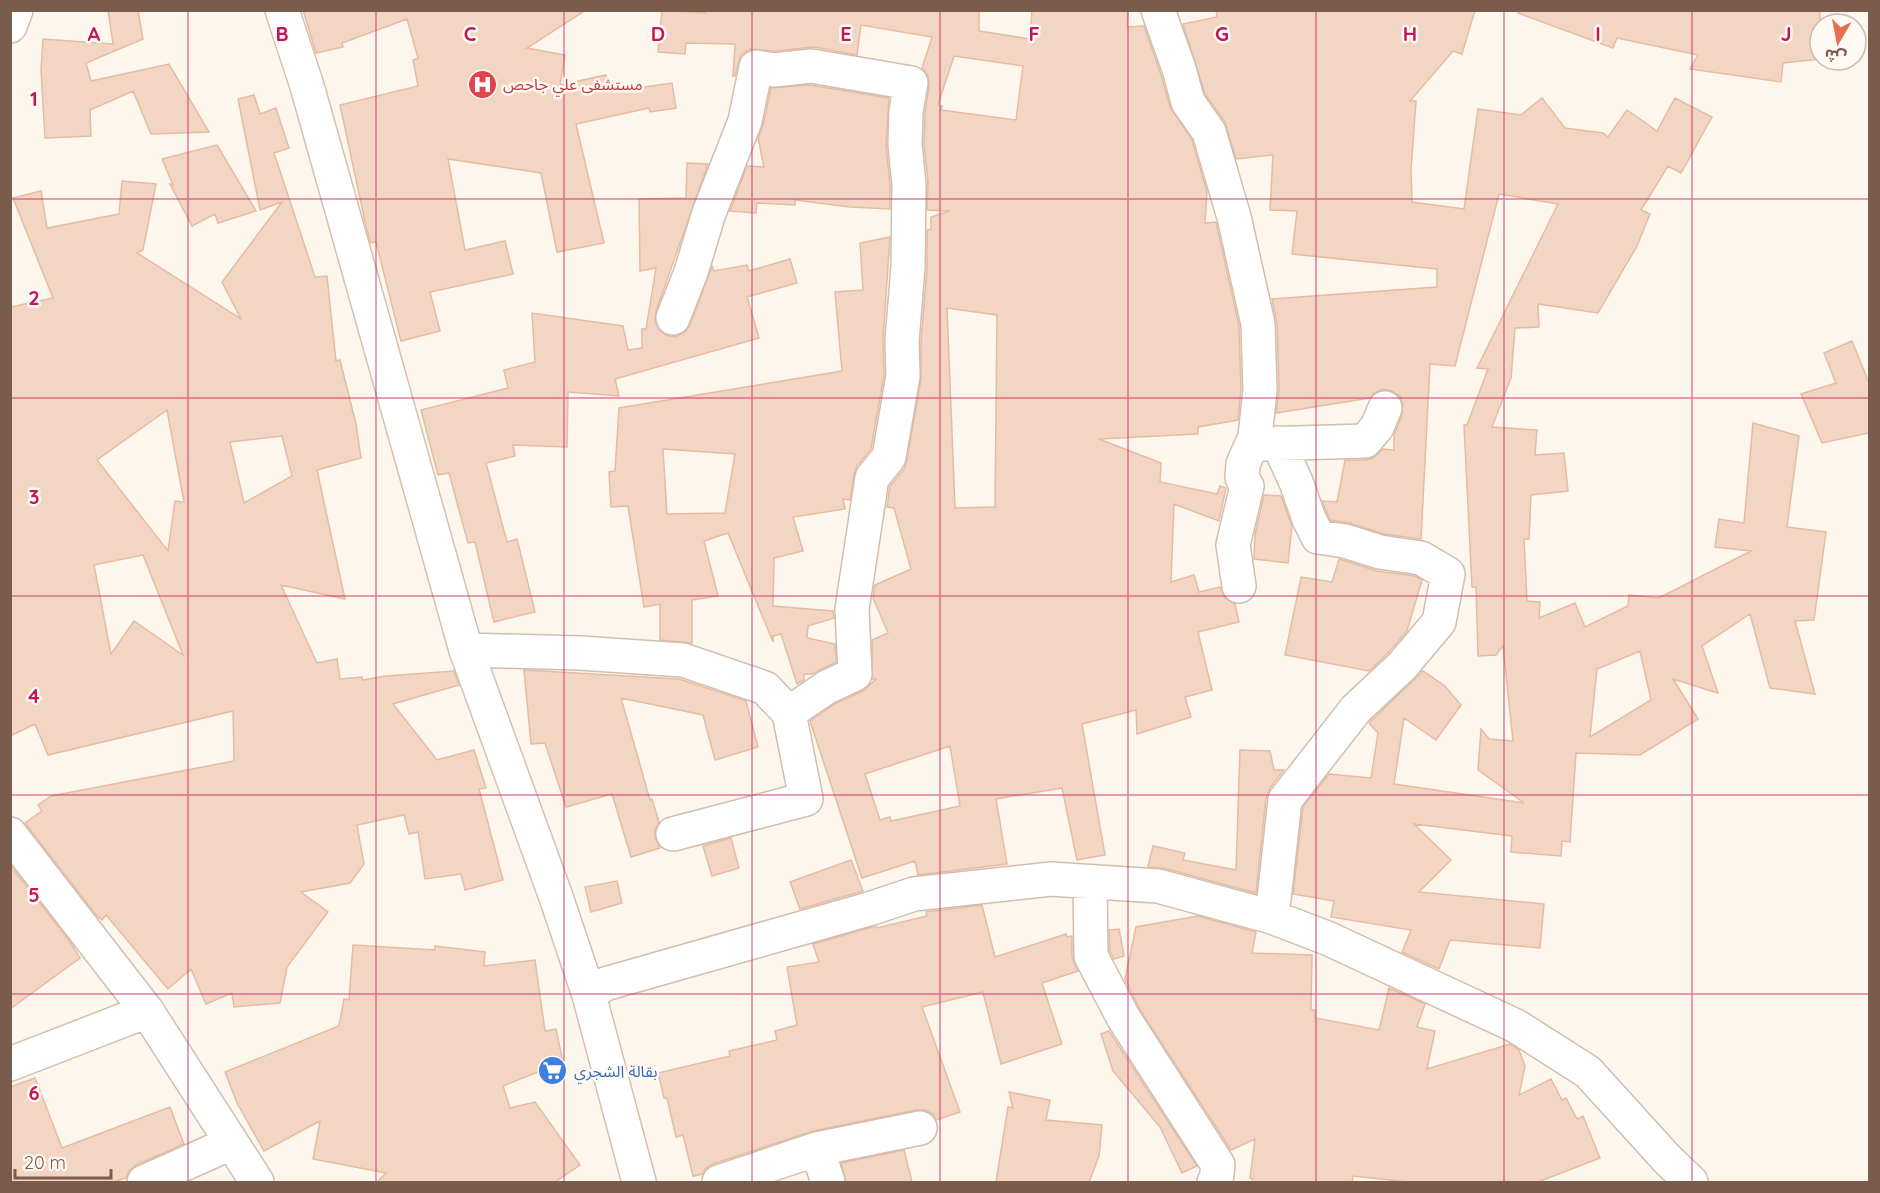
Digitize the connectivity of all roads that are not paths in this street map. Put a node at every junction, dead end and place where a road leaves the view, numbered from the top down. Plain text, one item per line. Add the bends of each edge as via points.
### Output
1 (16, 10) edge
2 (282, 10) edge
3 (1158, 10) edge
4 (10, 26) edge
5 (673, 318) dead end
6 (1385, 408) dead end
7 (1265, 444) junction
8 (1239, 586) dead end
9 (466, 650) junction
10 (789, 712) junction
11 (10, 834) edge
12 (673, 834) dead end
13 (1090, 882) junction
14 (1272, 917) junction
15 (589, 995) junction
16 (147, 1011) junction
17 (10, 1064) edge
18 (920, 1128) dead end
19 (231, 1143) junction
20 (817, 1149) junction
21 (144, 1182) edge
22 (257, 1182) edge
23 (639, 1182) edge
24 (719, 1182) edge
25 (828, 1182) edge
26 (1214, 1182) edge
27 (1690, 1182) edge

1 - 4 street
2 - 9 street via 307,86
3 - 7 street via 1188,102 1209,132 1234,217 1258,324 1260,390 1255,437
5 - 10 street via 745,121 756,67 774,70 811,66 911,83 905,145 909,184 903,376 889,457 872,478 852,609 855,674
6 - 7 street via 1377,427 1365,441
7 - 8 street via 1243,464 1242,478 1247,486 1233,545
7 - 14 street via 1296,482 1318,537 1421,558 1448,574 1439,622 1402,666 1356,709 1285,800
9 - 10 street via 683,660 765,688
9 - 15 street
10 - 12 street via 806,799
11 - 16 street
13 - 14 street via 1158,886
13 - 15 street via 1052,879 914,894 605,984
13 - 26 street via 1091,956 1123,1017 1218,1164
14 - 27 street via 1337,943 1525,1032 1588,1072
15 - 23 street
16 - 17 street
16 - 19 street
18 - 20 street
19 - 21 street
19 - 22 street
20 - 24 street
20 - 25 street

